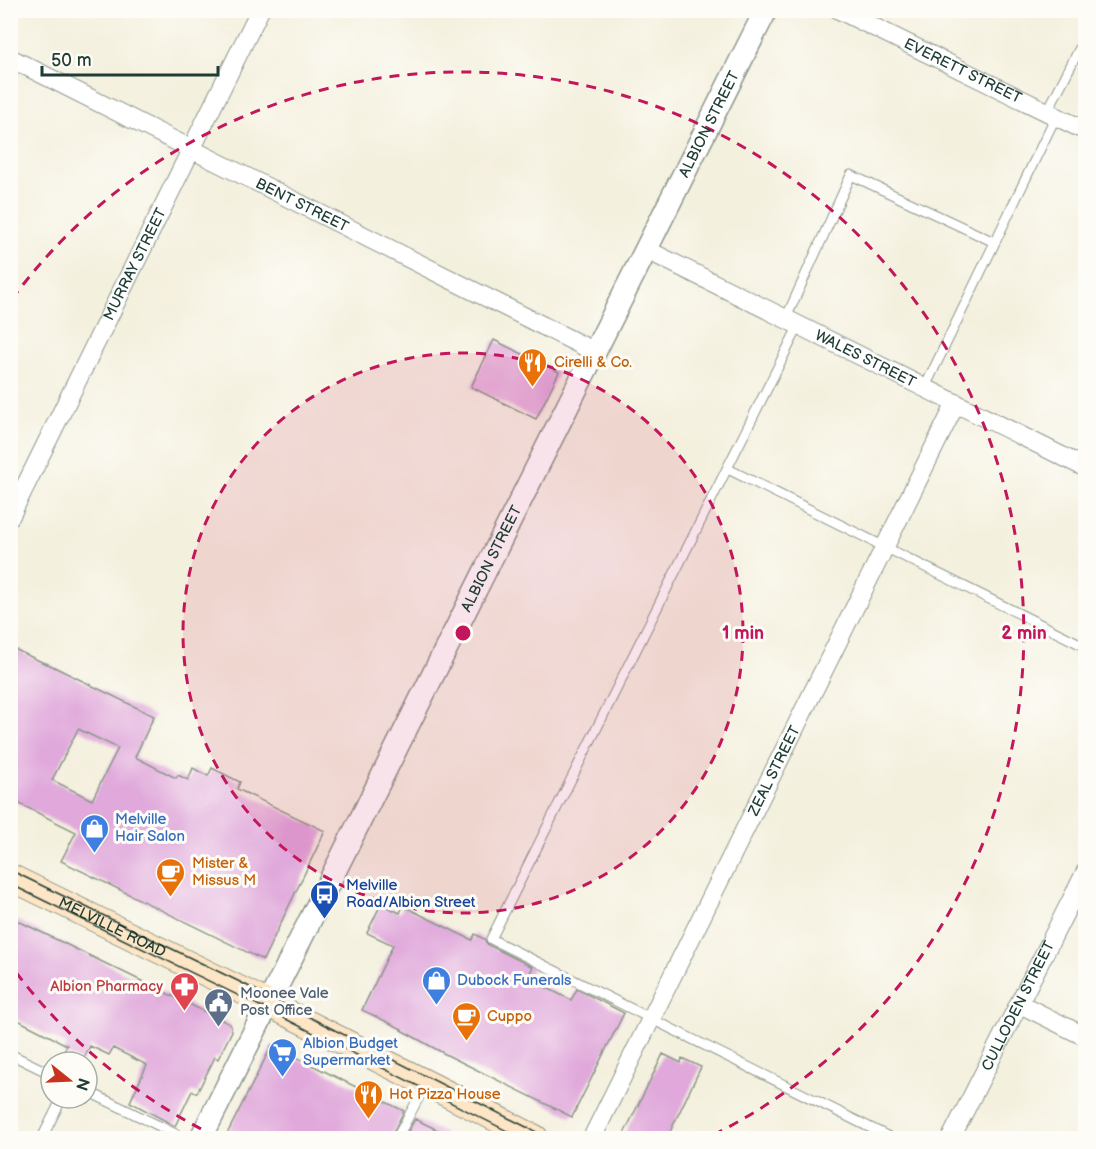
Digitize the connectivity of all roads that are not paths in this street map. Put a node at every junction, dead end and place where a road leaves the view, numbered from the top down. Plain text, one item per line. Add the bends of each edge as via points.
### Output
1 (260, 10) edge
2 (766, 10) edge
3 (839, 10) edge
4 (1086, 36) edge
5 (10, 58) edge
6 (1052, 114) junction
7 (1086, 131) edge
8 (191, 149) junction
9 (994, 242) junction
10 (646, 250) junction
11 (792, 321) junction
12 (595, 352) junction
13 (925, 387) junction
14 (956, 403) junction
15 (1086, 468) edge
16 (728, 469) junction
17 (10, 516) edge
18 (886, 548) junction
19 (1086, 647) edge
20 (1086, 871) edge
21 (10, 877) edge
22 (269, 1004) junction
23 (1020, 1004) junction
24 (651, 1019) junction
25 (1086, 1036) edge
26 (10, 1054) edge
27 (39, 1068) edge
28 (426, 1083) junction
29 (99, 1097) edge
30 (56, 1110) edge
31 (42, 1138) edge
32 (184, 1138) edge
33 (201, 1138) edge
34 (397, 1138) edge
35 (535, 1138) edge
36 (592, 1138) edge
37 (891, 1138) edge
38 (951, 1138) edge

1 - 8 street, MURRAY STREET
2 - 10 street, ALBION STREET
3 - 6 street, EVERETT STREET
4 - 6 lane
5 - 8 street, BENT STREET
6 - 7 street, EVERETT STREET
6 - 9 lane
8 - 12 street, BENT STREET
8 - 17 street, MURRAY STREET
9 - 11 lane via 851,175
9 - 13 lane
10 - 11 street, WALES STREET
10 - 12 street, ALBION STREET
11 - 13 street, WALES STREET
11 - 16 lane
12 - 22 street, ALBION STREET
13 - 14 street, WALES STREET
14 - 15 street, WALES STREET
14 - 18 street, ZEAL STREET
16 - 18 lane
16 - 24 lane via 491,939
18 - 19 lane
18 - 24 street, ZEAL STREET
20 - 23 street, CULLODEN STREET
21 - 22 main road, MELVILLE ROAD
22 - 28 main road, MELVILLE ROAD
22 - 33 street, ALBION STREET
23 - 25 street
23 - 38 street, CULLODEN STREET
24 - 36 street, ZEAL STREET
24 - 37 lane
26 - 27 lane
28 - 34 lane
28 - 35 main road, MELVILLE ROAD
29 - 32 lane
30 - 31 lane

